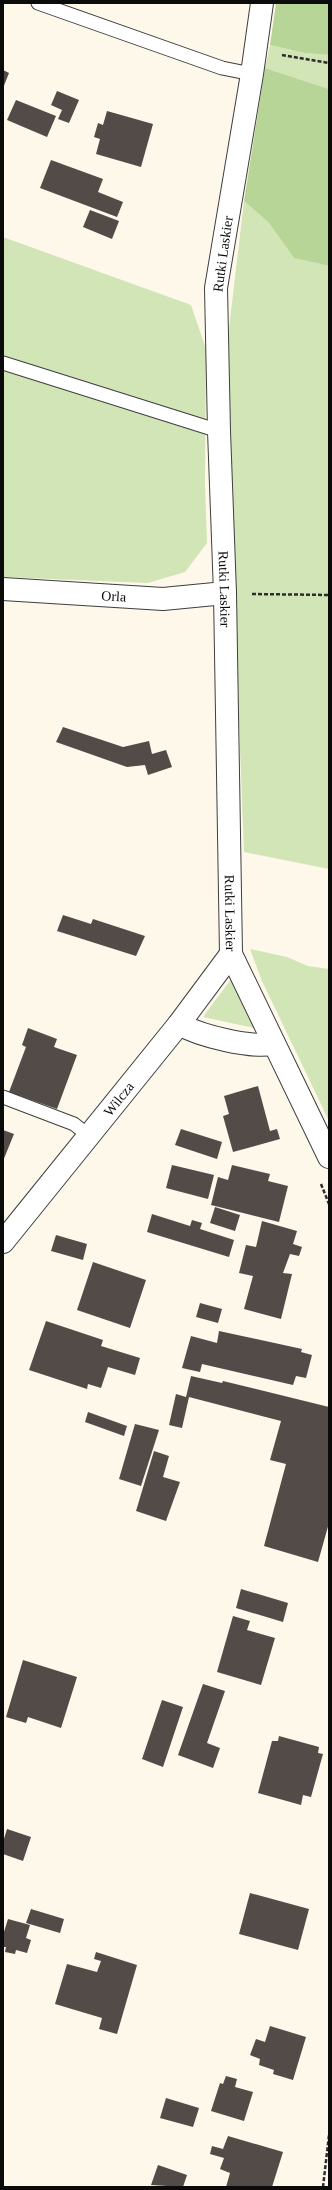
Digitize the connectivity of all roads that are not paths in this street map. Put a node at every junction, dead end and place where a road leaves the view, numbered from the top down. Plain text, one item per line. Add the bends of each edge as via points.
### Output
1 (38, 3) edge
2 (262, 3) edge
3 (252, 74) junction
4 (3, 363) edge
5 (218, 431) junction
6 (3, 589) edge
7 (225, 593) junction
8 (231, 954) junction
9 (179, 1024) junction
10 (273, 1044) junction
11 (3, 1097) edge
12 (89, 1136) junction
13 (329, 1157) edge
14 (3, 1242) edge

1 - 3 lane via 222,68
2 - 3 street, Rutki Laskier
3 - 5 street, Rutki Laskier via 216,288
4 - 5 lane
5 - 7 street, Rutki Laskier
6 - 7 street, Orla via 162,599
7 - 8 street, Rutki Laskier
8 - 9 street, Wilcza
8 - 10 street, Rutki Laskier
9 - 10 street via 192,1031 260,1046
9 - 12 street, Wilcza
10 - 13 street, Rutki Laskier
11 - 12 lane via 74,1124
12 - 14 street, Wilcza

